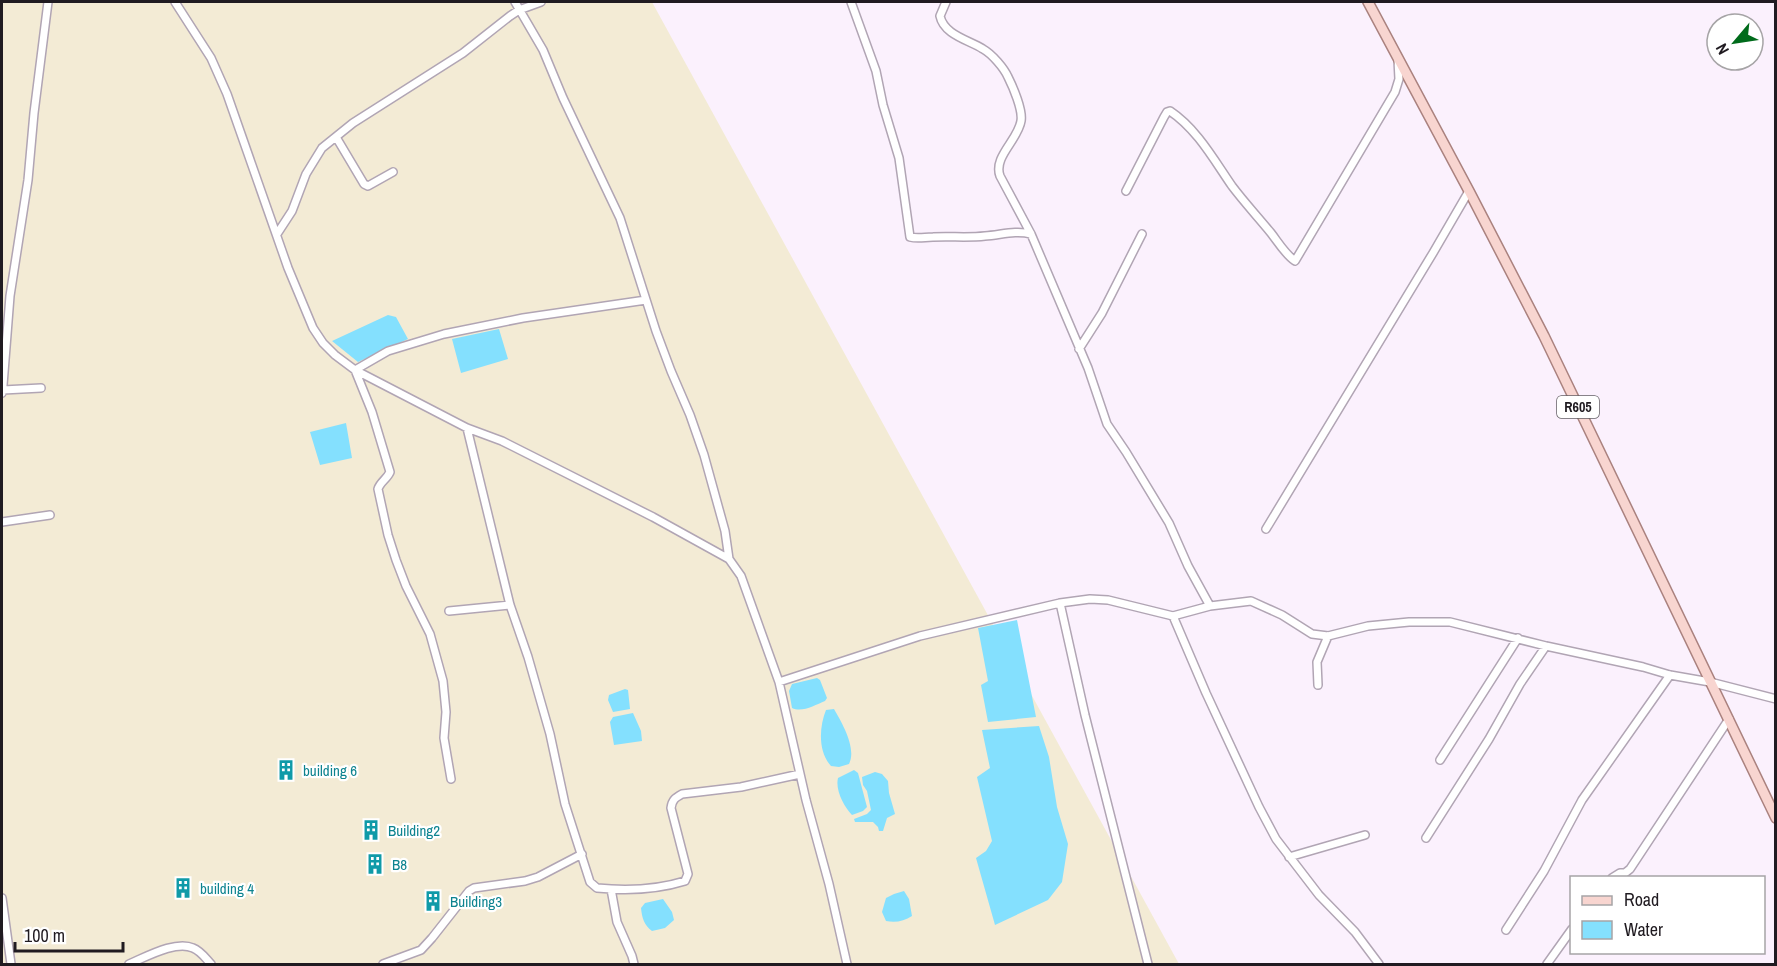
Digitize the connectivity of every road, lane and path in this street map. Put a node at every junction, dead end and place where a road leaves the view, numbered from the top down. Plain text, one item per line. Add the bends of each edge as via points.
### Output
1 (48, 2) edge
2 (175, 2) edge
3 (515, 2) edge
4 (541, 2) edge
5 (851, 2) edge
6 (946, 2) edge
7 (1368, 2) edge
8 (519, 10) junction
9 (1398, 58) junction
10 (336, 137) junction
11 (393, 172) dead end
12 (1126, 191) dead end
13 (1469, 191) junction
14 (277, 234) junction
15 (1031, 234) junction
16 (1142, 234) dead end
17 (11, 291) junction
18 (2, 292) edge
19 (646, 300) junction
20 (1079, 349) junction
21 (355, 370) junction
22 (41, 388) dead end
23 (2, 392) edge
24 (467, 428) junction
25 (50, 515) dead end
26 (2, 522) edge
27 (1266, 529) dead end
28 (729, 559) junction
29 (1060, 603) junction
30 (510, 605) junction
31 (1210, 606) junction
32 (449, 611) dead end
33 (1173, 616) junction
34 (1328, 636) junction
35 (1518, 638) junction
36 (1546, 646) junction
37 (1670, 675) junction
38 (779, 682) junction
39 (1710, 682) junction
40 (1318, 685) dead end
41 (1776, 699) edge
42 (1729, 719) junction
43 (1440, 760) dead end
44 (800, 774) junction
45 (451, 778) dead end
46 (1776, 818) edge
47 (1365, 835) dead end
48 (1426, 838) dead end
49 (582, 854) junction
50 (1289, 857) junction
51 (1615, 876) edge
52 (610, 890) junction
53 (2, 898) edge
54 (1506, 930) dead end
55 (1570, 932) edge
56 (5, 955) edge
57 (11, 964) edge
58 (129, 964) edge
59 (212, 964) edge
60 (382, 964) edge
61 (634, 964) edge
62 (847, 964) edge
63 (1148, 964) edge
64 (1379, 964) edge
65 (1547, 964) edge

1 - 17 street
2 - 14 street via 211,58 223,85
3 - 8 street
4 - 8 street
5 - 15 street via 876,71 899,158 910,237
6 - 15 street via 940,16 943,26 985,50 1007,74 1019,105 1021,121 997,170
7 - 9 main road, R605
8 - 10 street via 463,53
8 - 19 street via 543,50 620,218
9 - 12 street via 1395,93 1295,261 1233,187 1202,142 1170,111
9 - 13 main road, R605
10 - 11 street via 364,184 368,186
10 - 14 street via 322,148
13 - 27 street
13 - 39 main road, R605 via 1544,336
14 - 21 street via 313,328 334,355
15 - 20 street
16 - 20 street
17 - 18 street
17 - 23 street
19 - 21 street via 444,334 388,351
19 - 28 street via 704,455
20 - 31 street via 1107,424 1169,524
21 - 24 street
21 - 45 street via 390,472 378,489 388,535 406,586 430,634 443,681 444,738
22 - 23 street
24 - 28 street via 502,441
24 - 30 street
25 - 26 street
28 - 38 street via 741,576
29 - 33 street via 1108,600
29 - 38 street via 920,636
29 - 63 street
30 - 32 street
30 - 49 street
31 - 33 street
31 - 34 street via 1251,601 1312,634
33 - 50 street via 1258,807
34 - 35 street via 1368,626 1450,622
34 - 40 street via 1317,662
35 - 36 street
35 - 43 street
36 - 37 street
36 - 48 street
37 - 39 street
37 - 54 street via 1582,800 1544,871
38 - 44 street
39 - 41 street
39 - 42 main road, R605
42 - 46 main road, R605
42 - 51 street via 1630,869
44 - 52 street via 676,797 671,808 688,874 685,881 645,889
44 - 62 street
47 - 50 street
49 - 52 street via 590,882
49 - 60 street via 538,877 474,888 422,950
50 - 64 street
52 - 61 street via 617,922
53 - 56 street
55 - 65 street
56 - 57 street
58 - 59 street via 180,945 199,951

